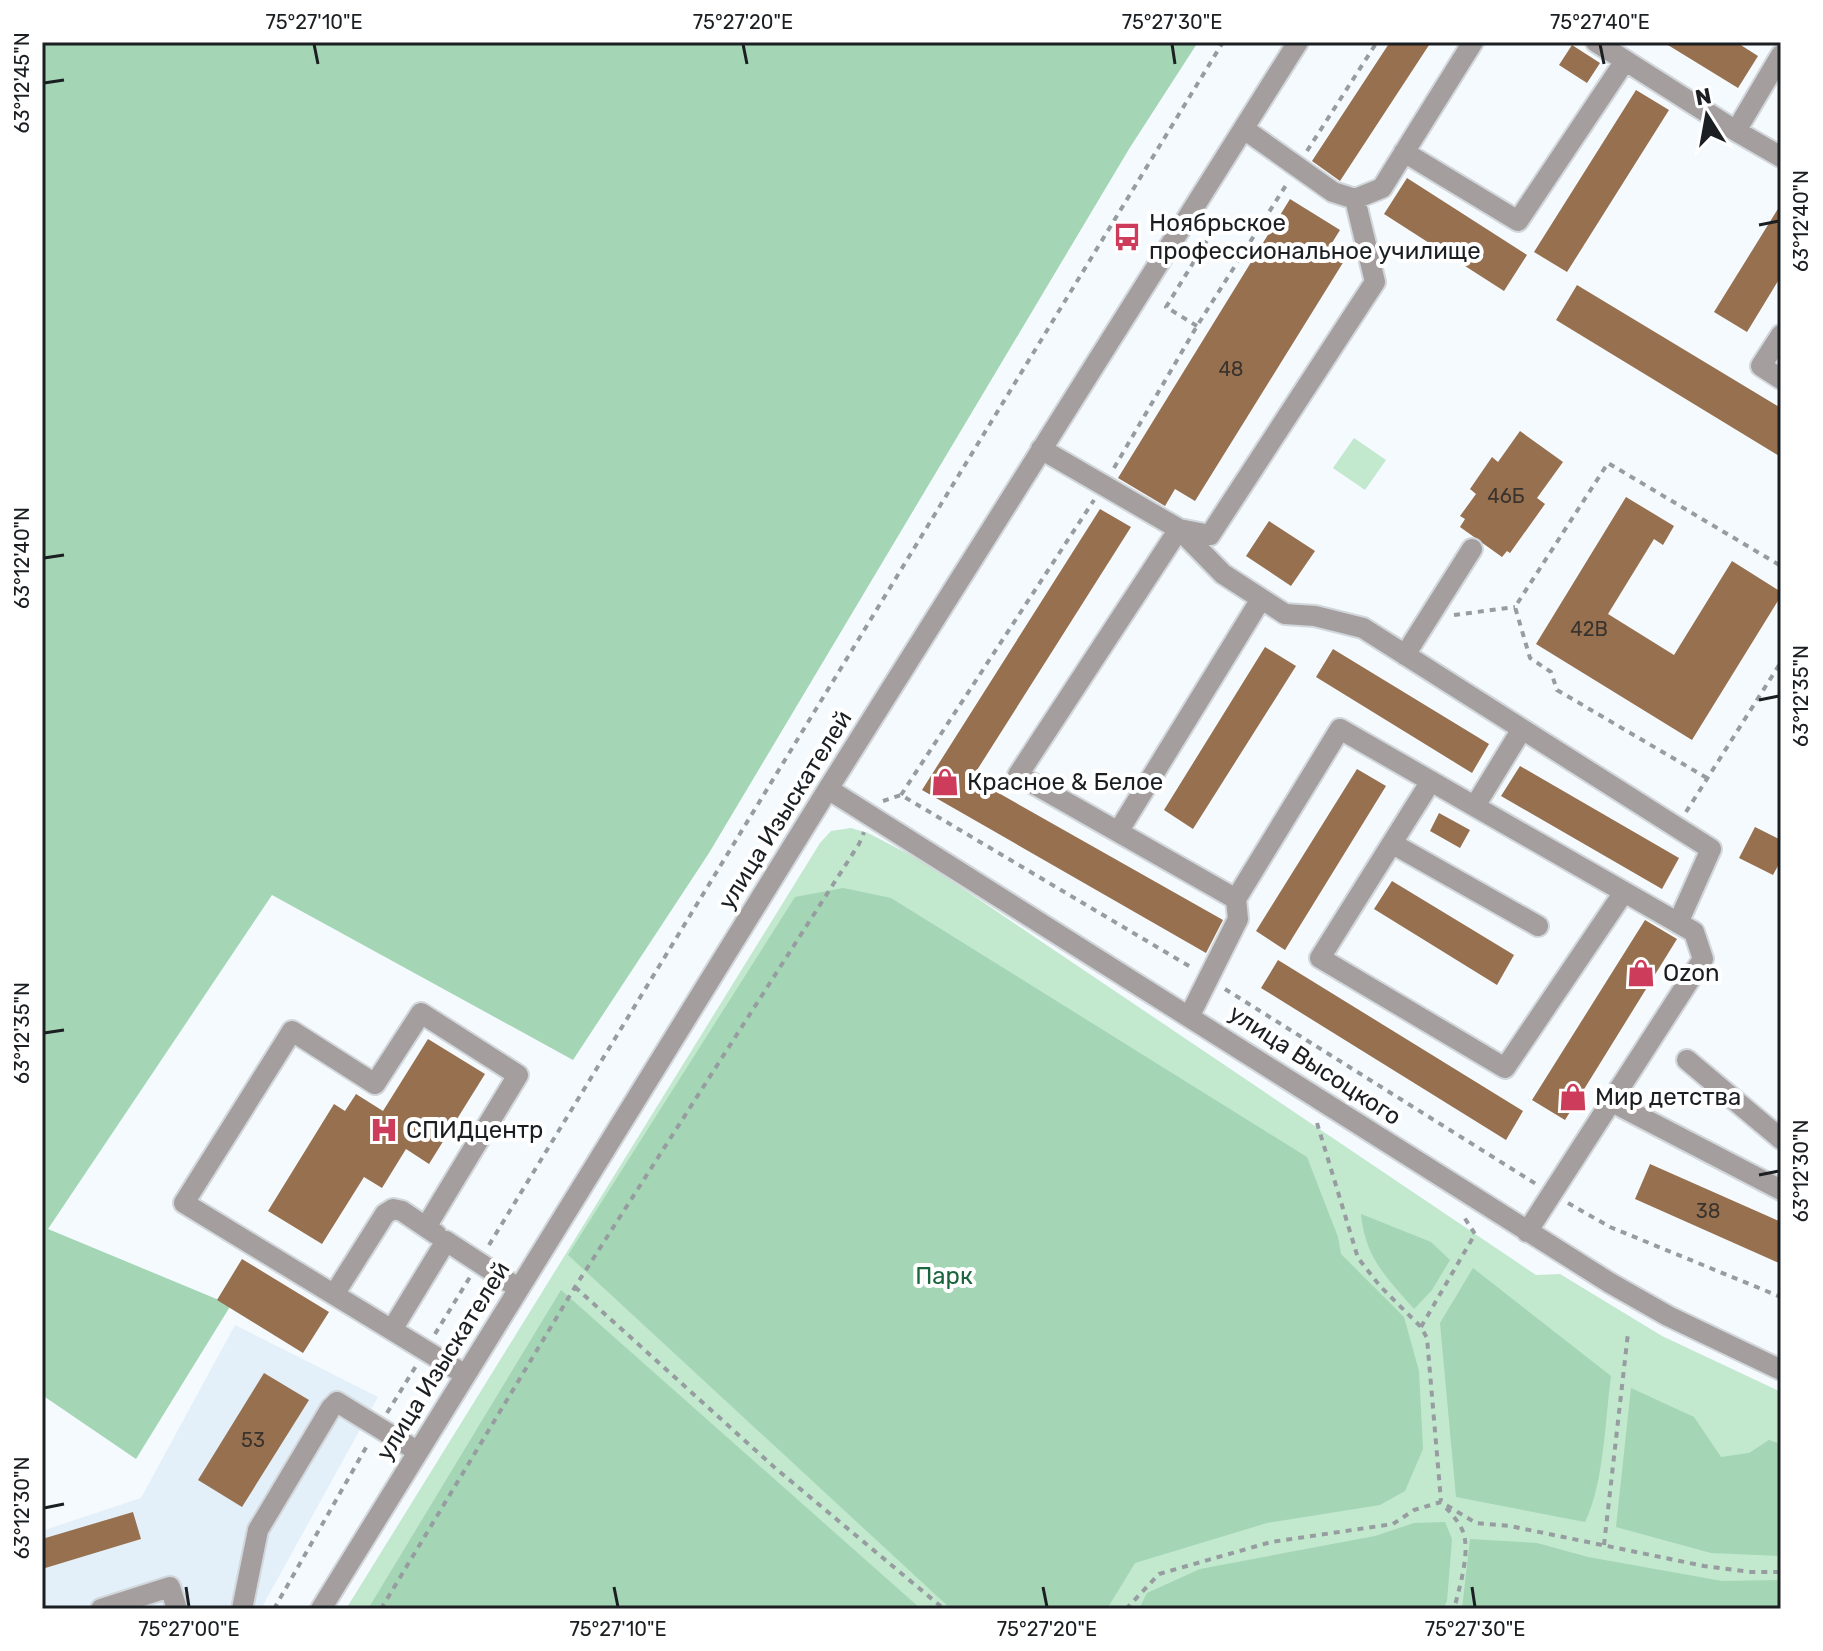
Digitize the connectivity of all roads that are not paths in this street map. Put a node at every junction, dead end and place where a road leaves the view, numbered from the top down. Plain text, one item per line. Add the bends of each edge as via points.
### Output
1 (1298, 42) edge
2 (1473, 42) edge
3 (1596, 42) edge
4 (1781, 55) edge
5 (1625, 61) junction
6 (1244, 129) junction
7 (1736, 131) junction
8 (1404, 152) junction
9 (1781, 157) edge
10 (1355, 199) junction
11 (1781, 335) edge
12 (1781, 379) edge
13 (1041, 449) junction
14 (1179, 529) junction
15 (1472, 549) dead end
16 (1261, 599) junction
17 (1405, 655) junction
18 (1522, 729) junction
19 (1431, 781) junction
20 (828, 789) junction
21 (1475, 806) junction
22 (1118, 832) junction
23 (1393, 844) junction
24 (1624, 892) junction
25 (1236, 899) junction
26 (1678, 923) junction
27 (1538, 926) dead end
28 (1190, 1015) junction
29 (1687, 1060) dead end
30 (1610, 1101) junction
31 (1781, 1139) edge
32 (1781, 1190) edge
33 (426, 1227) junction
34 (1527, 1232) junction
35 (446, 1241) junction
36 (518, 1288) junction
37 (335, 1293) junction
38 (393, 1328) junction
39 (1781, 1370) edge
40 (464, 1374) junction
41 (417, 1451) junction
42 (101, 1609) edge
43 (177, 1609) edge
44 (242, 1609) edge
45 (321, 1609) edge

1 - 6 street, улица Изыскателей
2 - 8 street
3 - 5 street
4 - 7 street
5 - 7 street
5 - 8 street via 1518,221
6 - 10 street via 1333,192
6 - 13 street, улица Изыскателей
7 - 9 street
8 - 10 street via 1382,188
10 - 14 street via 1375,282 1210,535
11 - 12 street via 1761,366
13 - 14 street
13 - 20 street, улица Изыскателей
14 - 16 street via 1223,574
14 - 22 street via 1018,775
15 - 17 street
16 - 17 street via 1285,614 1363,628
16 - 22 street
17 - 18 street
18 - 21 street
18 - 26 street via 1711,849
19 - 21 street
19 - 23 street
19 - 25 street via 1340,729
20 - 28 street, улица Высоцкого
20 - 36 street, улица Изыскателей
21 - 24 street
22 - 25 street
23 - 24 street via 1320,958 1505,1068
23 - 27 street
24 - 26 street
25 - 28 street via 1238,919
26 - 30 street via 1694,932 1703,959
28 - 34 street, улица Высоцкого
29 - 31 street
30 - 32 street
30 - 34 street
33 - 35 street
33 - 37 street via 402,1211 385,1214
33 - 37 street via 518,1075 421,1013 375,1084 292,1031 184,1203
34 - 39 street, улица Высоцкого via 1668,1316
35 - 36 street
35 - 38 street
36 - 40 street, улица Изыскателей
37 - 38 street
38 - 40 street
40 - 41 street, улица Изыскателей
41 - 44 street via 337,1402 258,1530
41 - 45 street, улица Изыскателей
42 - 43 street via 170,1587

